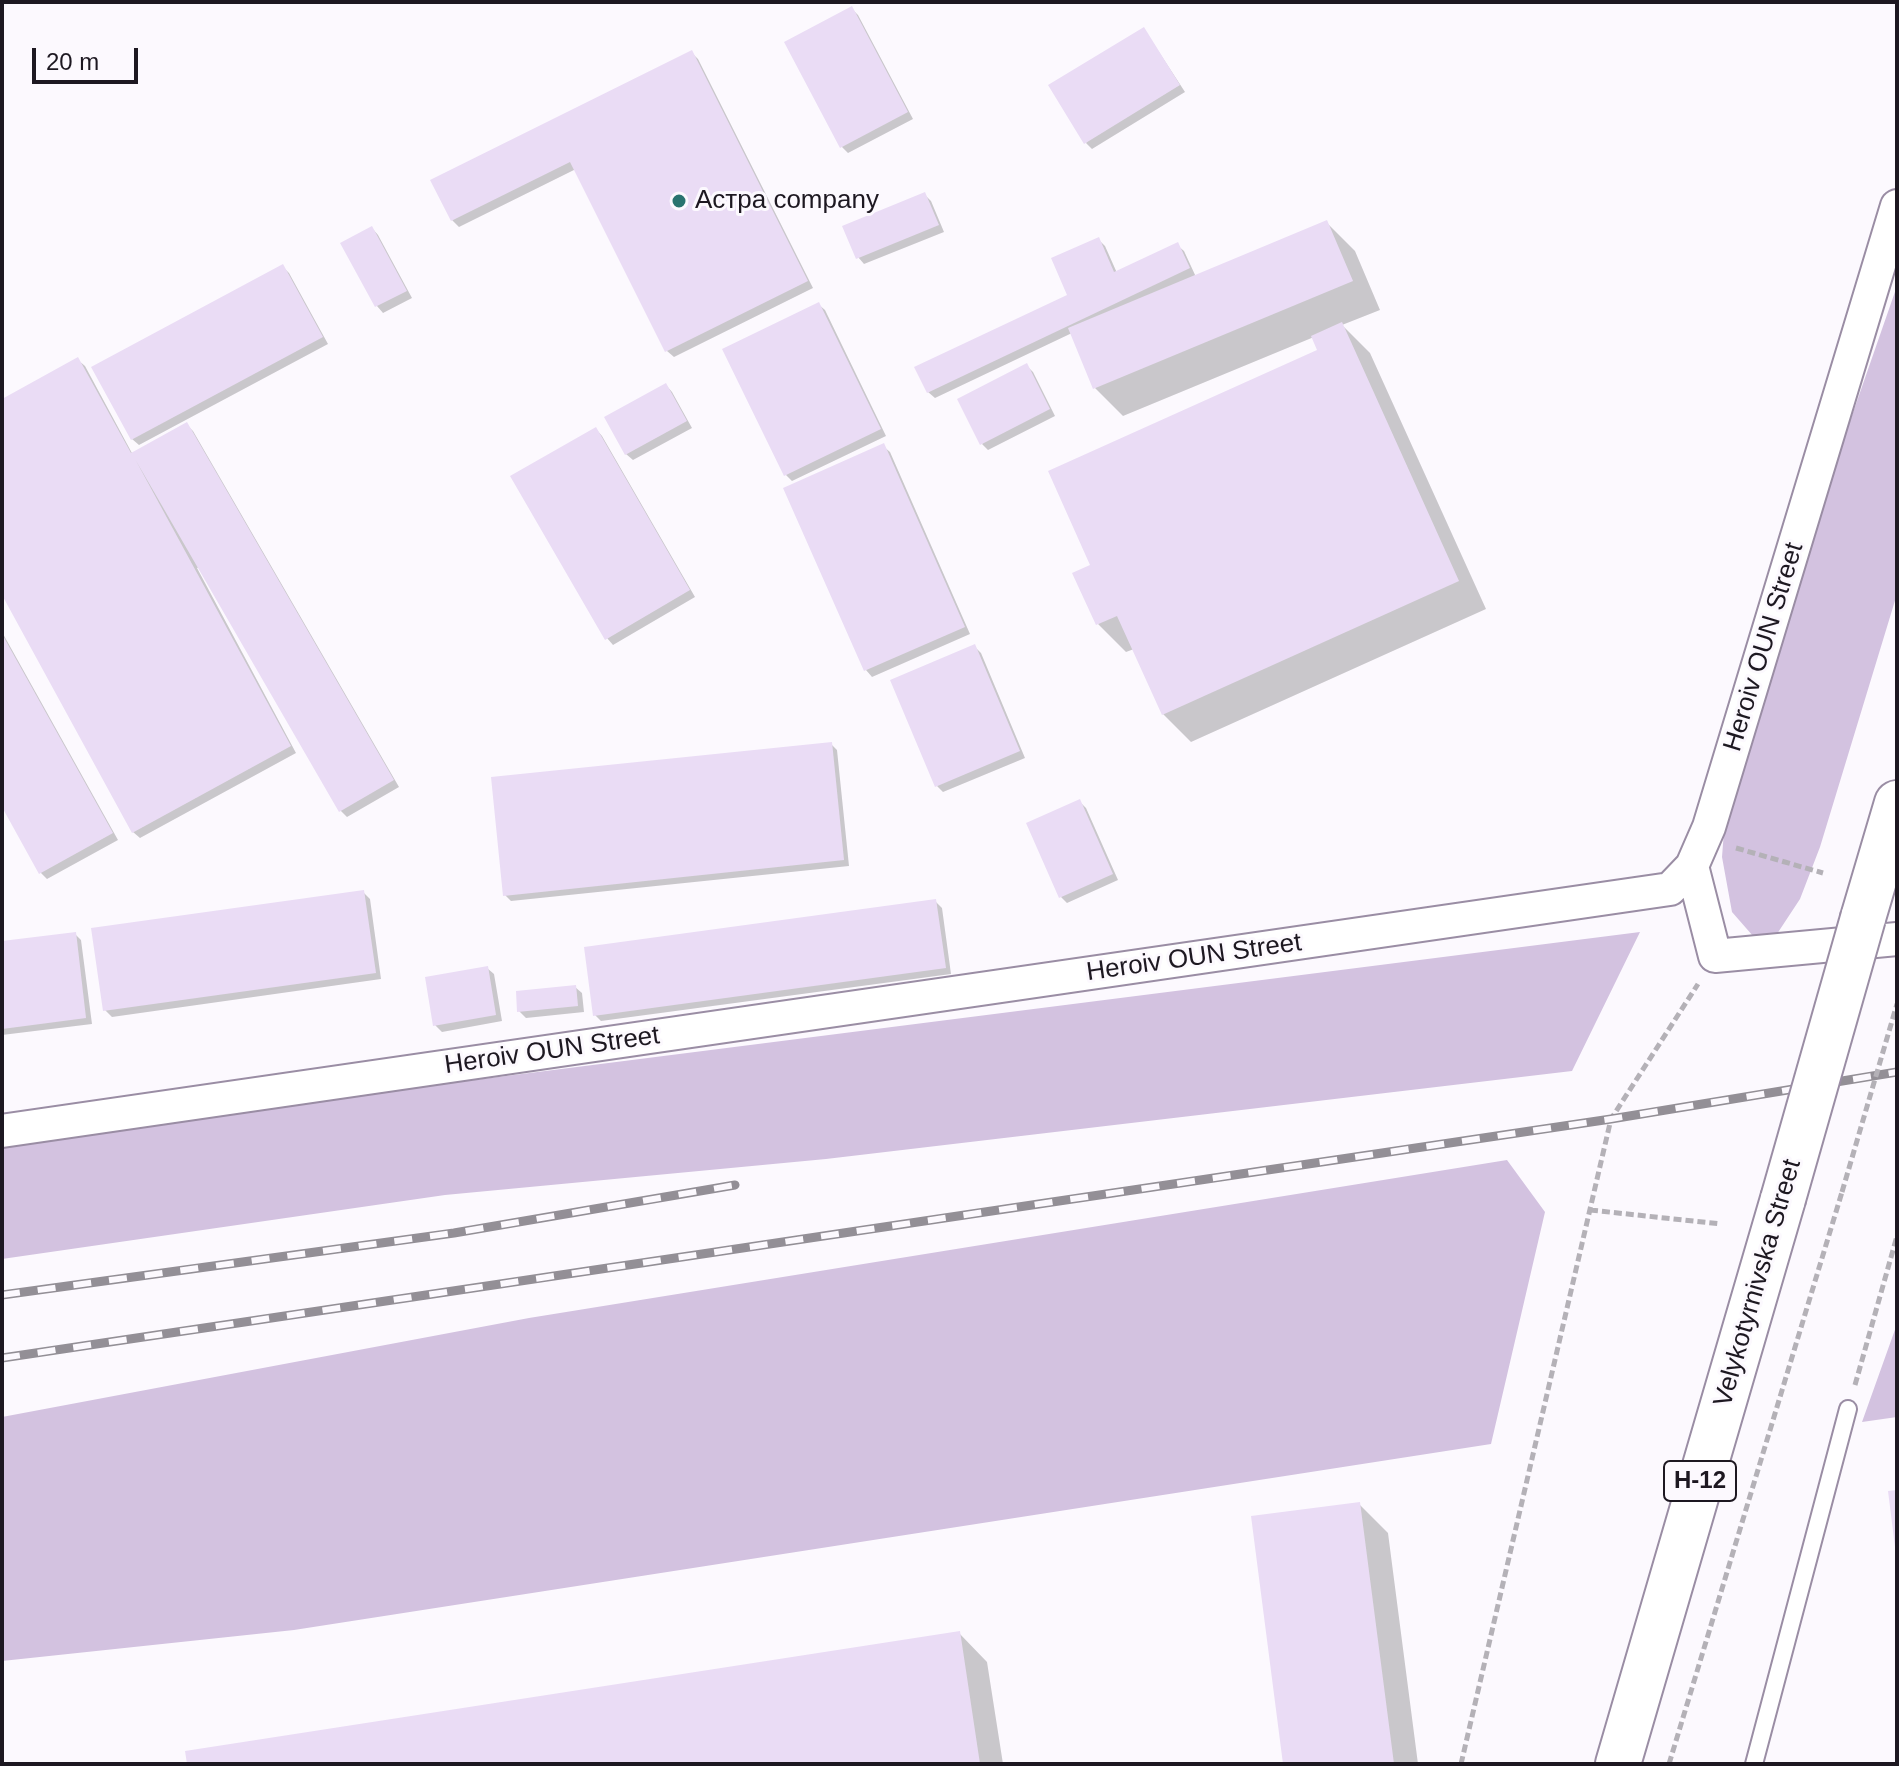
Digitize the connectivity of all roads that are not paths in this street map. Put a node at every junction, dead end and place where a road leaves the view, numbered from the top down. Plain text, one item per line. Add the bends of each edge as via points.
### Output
1 (1897, 206) edge
2 (1897, 803) edge
3 (1698, 852) junction
4 (1880, 928) edge
5 (2, 1131) edge
6 (1848, 1409) road end
7 (1618, 1764) edge
8 (1754, 1764) edge

1 - 3 street, Heroiv OUN Street
2 - 4 main road, Velykotyrnivska Street / Н-12
3 - 4 street via 1715,956
3 - 5 street, Heroiv OUN Street via 1670,889
4 - 7 main road, Velykotyrnivska Street / Н-12, bridge via 1783,1199
6 - 8 lane

